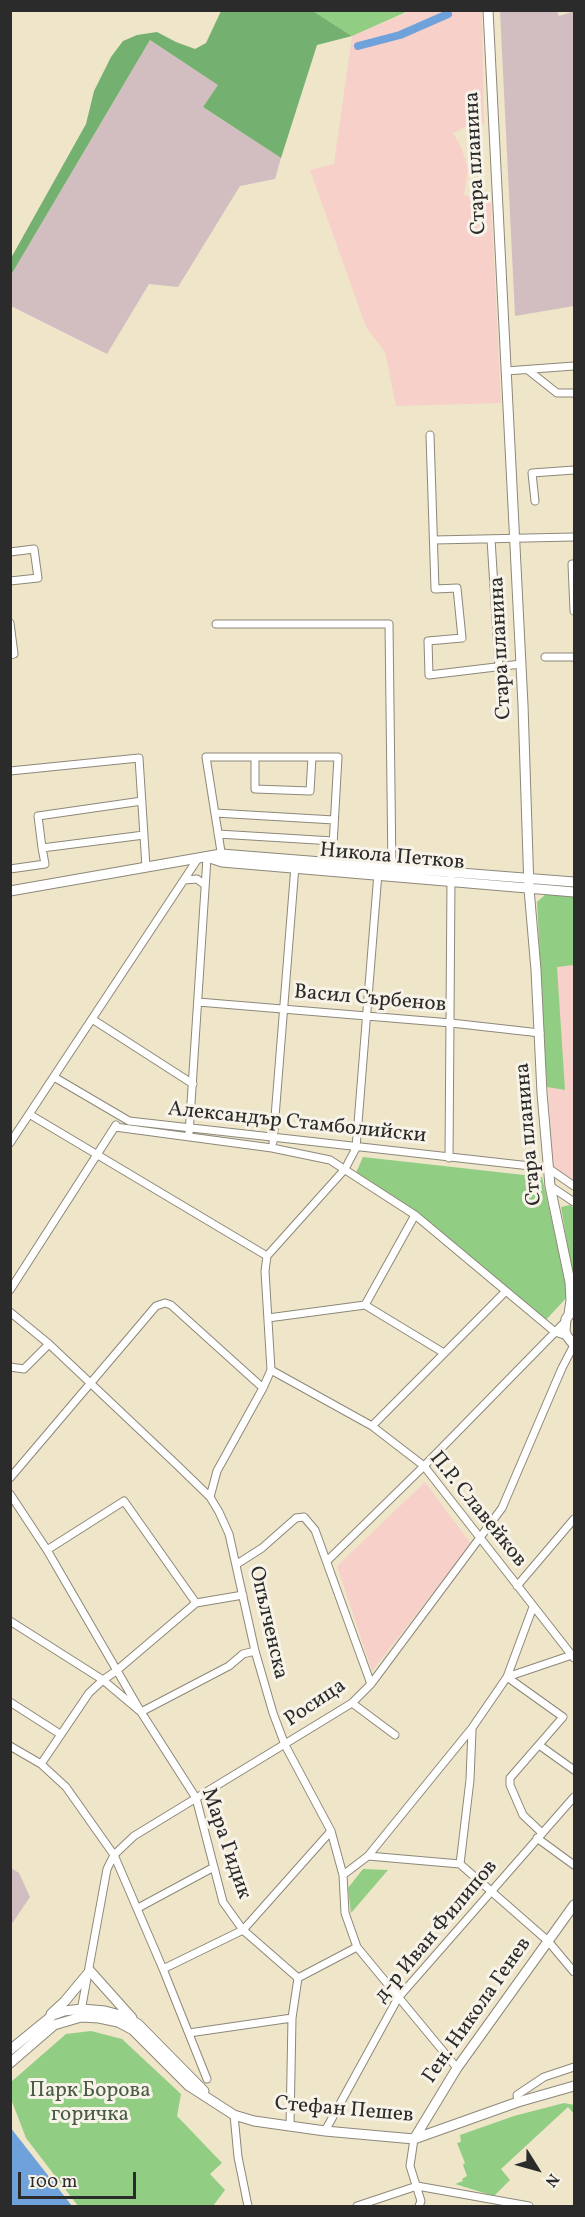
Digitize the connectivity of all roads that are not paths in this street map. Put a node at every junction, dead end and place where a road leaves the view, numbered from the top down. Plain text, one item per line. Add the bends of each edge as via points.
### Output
1 (488, 10) edge
2 (574, 366) edge
3 (528, 370) junction
4 (506, 371) junction
5 (574, 393) edge
6 (430, 435) dead end
7 (574, 470) edge
8 (535, 501) dead end
9 (574, 537) edge
10 (491, 539) junction
11 (514, 539) junction
12 (434, 540) junction
13 (10, 552) edge
14 (574, 564) edge
15 (10, 581) edge
16 (574, 611) edge
17 (10, 623) edge
18 (216, 624) dead end
19 (10, 655) edge
20 (545, 657) dead end
21 (574, 657) edge
22 (521, 664) junction
23 (499, 667) junction
24 (255, 757) junction
25 (312, 757) junction
26 (10, 771) edge
27 (142, 801) junction
28 (215, 813) junction
29 (334, 820) junction
30 (218, 834) junction
31 (144, 835) junction
32 (333, 841) junction
33 (42, 848) junction
34 (222, 858) junction
35 (202, 859) junction
36 (332, 863) junction
37 (295, 864) junction
38 (146, 867) junction
39 (10, 869) edge
40 (378, 871) junction
41 (392, 872) junction
42 (451, 877) junction
43 (184, 880) junction
44 (574, 882) edge
45 (530, 884) junction
46 (206, 885) junction
47 (10, 891) edge
48 (574, 892) edge
49 (198, 1002) junction
50 (283, 1009) junction
51 (368, 1016) junction
52 (92, 1019) junction
53 (450, 1023) junction
54 (540, 1033) junction
55 (54, 1077) junction
56 (193, 1084) junction
57 (29, 1114) junction
58 (121, 1118) junction
59 (115, 1128) junction
60 (189, 1133) junction
61 (273, 1138) junction
62 (10, 1143) edge
63 (356, 1144) junction
64 (272, 1148) junction
65 (97, 1155) junction
66 (449, 1158) junction
67 (548, 1168) junction
68 (345, 1169) junction
69 (550, 1185) junction
70 (574, 1186) edge
71 (574, 1202) edge
72 (415, 1215) junction
73 (267, 1256) junction
74 (570, 1282) junction
75 (10, 1290) edge
76 (505, 1292) junction
77 (574, 1292) edge
78 (365, 1305) junction
79 (10, 1312) edge
80 (569, 1315) edge
81 (268, 1318) junction
82 (555, 1332) junction
83 (567, 1336) junction
84 (49, 1344) junction
85 (574, 1345) edge
86 (444, 1353) junction
87 (10, 1367) edge
88 (271, 1370) junction
89 (91, 1384) junction
90 (263, 1388) junction
91 (372, 1426) junction
92 (424, 1466) junction
93 (10, 1478) edge
94 (10, 1494) edge
95 (210, 1497) junction
96 (574, 1519) edge
97 (482, 1538) junction
98 (46, 1550) junction
99 (327, 1562) junction
100 (237, 1564) junction
101 (518, 1586) junction
102 (243, 1595) junction
103 (196, 1603) junction
104 (533, 1607) junction
105 (10, 1621) edge
106 (255, 1651) junction
107 (573, 1657) edge
108 (116, 1671) junction
109 (507, 1677) junction
110 (103, 1680) junction
111 (371, 1684) junction
112 (10, 1702) edge
113 (352, 1703) junction
114 (141, 1712) junction
115 (472, 1728) junction
116 (60, 1734) junction
117 (395, 1735) dead end
118 (285, 1744) junction
119 (539, 1745) junction
120 (10, 1746) edge
121 (41, 1764) junction
122 (574, 1770) edge
123 (574, 1797) edge
124 (196, 1798) junction
125 (331, 1831) junction
126 (540, 1835) junction
127 (114, 1855) junction
128 (368, 1856) junction
129 (460, 1864) junction
130 (574, 1865) edge
131 (214, 1867) junction
132 (343, 1875) junction
133 (491, 1892) junction
134 (574, 1905) edge
135 (138, 1908) junction
136 (243, 1930) junction
137 (548, 1941) junction
138 (357, 1947) junction
139 (164, 1969) junction
140 (90, 1971) junction
141 (574, 1972) edge
142 (298, 1978) junction
143 (398, 1998) junction
144 (81, 2013) junction
145 (292, 2018) junction
146 (138, 2024) junction
147 (38, 2025) junction
148 (189, 2033) junction
149 (25, 2044) junction
150 (10, 2050) edge
151 (10, 2062) edge
152 (574, 2067) edge
153 (458, 2068) junction
154 (207, 2079) dead end
155 (574, 2086) edge
156 (518, 2102) junction
157 (216, 2103) junction
158 (234, 2115) junction
159 (290, 2126) junction
160 (326, 2131) junction
161 (414, 2139) junction
162 (417, 2186) junction
163 (497, 2203) edge
164 (248, 2206) edge
165 (357, 2206) edge
166 (419, 2206) edge
167 (529, 2206) edge

1 - 4 street, Стара планина
2 - 3 street
3 - 4 street
3 - 5 street via 557,393
4 - 11 street, Стара планина
6 - 12 street
7 - 8 street via 532,473
9 - 11 street
10 - 11 street
10 - 12 street
10 - 23 street
11 - 22 street, Стара планина
12 - 23 street via 435,589 457,588 462,638 428,641 429,675
13 - 15 street via 34,549 38,578
14 - 16 street
17 - 19 street via 14,654
18 - 41 street via 389,624
20 - 21 street
22 - 23 street
22 - 45 street, Стара планина
24 - 25 street
24 - 25 street via 255,789 310,790
24 - 28 street via 206,757
25 - 29 street via 338,757
26 - 27 street via 139,758
27 - 31 street
27 - 33 street via 38,816
28 - 29 street
28 - 30 street
29 - 32 street
30 - 32 street
30 - 34 street
31 - 33 street
31 - 38 street
32 - 36 street
33 - 39 street via 45,864
34 - 35 street, Никола Петков
34 - 37 street, Никола Петков
35 - 38 street, Никола Петков
35 - 43 street
35 - 46 street
36 - 37 street, Никола Петков
36 - 40 street, Никола Петков
37 - 40 street, Никола Петков
37 - 50 street
38 - 47 street, Никола Петков
40 - 41 street, Никола Петков
40 - 51 street
41 - 42 street, Никола Петков
42 - 45 street, Никола Петков
42 - 53 street
43 - 46 street via 197,879
43 - 52 street
44 - 45 street, Никола Петков
45 - 48 street, Никола Петков
45 - 54 street, Стара планина
46 - 49 street
49 - 50 street, Васил Сърбенов
49 - 56 street
50 - 51 street, Васил Сърбенов
50 - 61 street
51 - 53 street, Васил Сърбенов
51 - 63 street
52 - 55 street
52 - 56 street
53 - 54 street, Васил Сърбенов
53 - 66 street
54 - 67 street, Стара планина
55 - 57 street
55 - 58 street, Александър Стамболийски
56 - 60 street
57 - 62 street
57 - 65 street
58 - 59 street
58 - 60 street, Александър Стамболийски
59 - 60 street, Александър Стамболийски
59 - 65 street
60 - 61 street, Александър Стамболийски
60 - 64 street, Александър Стамболийски
61 - 63 street, Александър Стамболийски
61 - 64 street
63 - 66 street, Александър Стамболийски
63 - 68 street
64 - 68 street, Александър Стамболийски via 323,1157
65 - 73 street
65 - 75 street
66 - 67 street, Александър Стамболийски
67 - 69 street, Стара планина
67 - 70 street
68 - 72 street, Александър Стамболийски
68 - 73 street
69 - 71 street
69 - 74 street, Стара планина
72 - 76 street, Александър Стамболийски
72 - 78 street
73 - 81 street
74 - 77 street, Стара планина
74 - 80 street, Стара планина
76 - 82 street, Александър Стамболийски
76 - 86 street
78 - 81 street
78 - 86 street
79 - 84 street, Опълченска
80 - 82 street
80 - 83 street, Стара планина
81 - 88 street
82 - 83 street
82 - 92 street
83 - 85 street
84 - 87 street via 24,1369
84 - 89 street, Опълченска
85 - 97 street, Росица via 508,1498
86 - 91 street
88 - 90 street
88 - 91 street, П.Р. Славейков
89 - 90 street via 156,1306 165,1303
89 - 93 street
89 - 95 street, Опълченска
90 - 95 street via 217,1471
91 - 92 street, П.Р. Славейков
92 - 97 street, П.Р. Славейков
92 - 99 street
94 - 98 street, Мара Гидик
95 - 100 street, Опълченска via 229,1534
96 - 101 street
97 - 101 street, П.Р. Славейков
97 - 111 street, Росица
98 - 103 street via 124,1501
98 - 108 street, Мара Гидик
99 - 100 street via 315,1530 301,1516
99 - 111 street
100 - 102 street, Опълченска
101 - 104 street, П.Р. Славейков
102 - 103 street
102 - 106 street, Опълченска
103 - 108 street
104 - 107 street, П.Р. Славейков
104 - 109 street
105 - 110 street, Мара Гидик
106 - 114 street via 243,1654 229,1666
106 - 118 street, Опълченска
107 - 109 street
108 - 110 street
108 - 114 street, Мара Гидик
109 - 115 street
109 - 119 street via 563,1717
110 - 114 street, Мара Гидик
110 - 116 street
111 - 113 street, Росица
112 - 116 street
113 - 117 street
113 - 118 street, Росица
114 - 124 street, Мара Гидик
115 - 128 street
115 - 129 street
116 - 121 street
118 - 124 street, Росица
118 - 125 street, Опълченска
119 - 122 street
119 - 126 street via 510,1778 510,1785 523,1815
120 - 121 street
121 - 127 street via 66,1787
123 - 126 street, д-р Иван Филипов
124 - 127 street, Росица via 134,1836
124 - 131 street, Мара Гидик
125 - 132 street, Опълченска
125 - 136 street
126 - 130 street
126 - 133 street, д-р Иван Филипов
127 - 135 street
127 - 140 street, Росица via 107,1869
128 - 129 street
128 - 132 street
129 - 133 street
131 - 135 street
131 - 136 street, Мара Гидик via 224,1902
132 - 138 street, Опълченска via 345,1912
133 - 137 street
133 - 143 street, д-р Иван Филипов
134 - 137 street, Ген. Никола Генев
135 - 139 street
136 - 139 street
136 - 142 street, Мара Гидик
137 - 141 street
137 - 153 street, Ген. Никола Генев
138 - 142 street
138 - 143 street, Опълченска
139 - 148 street
140 - 144 street, Росица
140 - 146 street
140 - 147 street
142 - 145 street
143 - 153 street, Опълченска
143 - 160 street, д-р Иван Филипов
144 - 146 street, Стефан Пешев via 114,2013
144 - 147 street, Стефан Пешев via 52,2015
144 - 149 street, Стефан Пешев
144 - 157 street, Стефан Пешев via 126,2025 189,2086
145 - 148 street
145 - 159 street
146 - 157 street, Стефан Пешев
147 - 149 street, Стефан Пешев
148 - 154 street
149 - 150 street
149 - 151 street, Стефан Пешев
152 - 156 street via 544,2077 517,2095
153 - 161 street, Ген. Никола Генев
155 - 156 street, Стефан Пешев
156 - 161 street, Стефан Пешев
157 - 158 street, Стефан Пешев
158 - 159 street, Стефан Пешев
158 - 164 street
159 - 160 street, Стефан Пешев
160 - 161 street, Стефан Пешев
161 - 162 street via 410,2166
162 - 163 street
162 - 165 street
162 - 166 street
163 - 167 street

